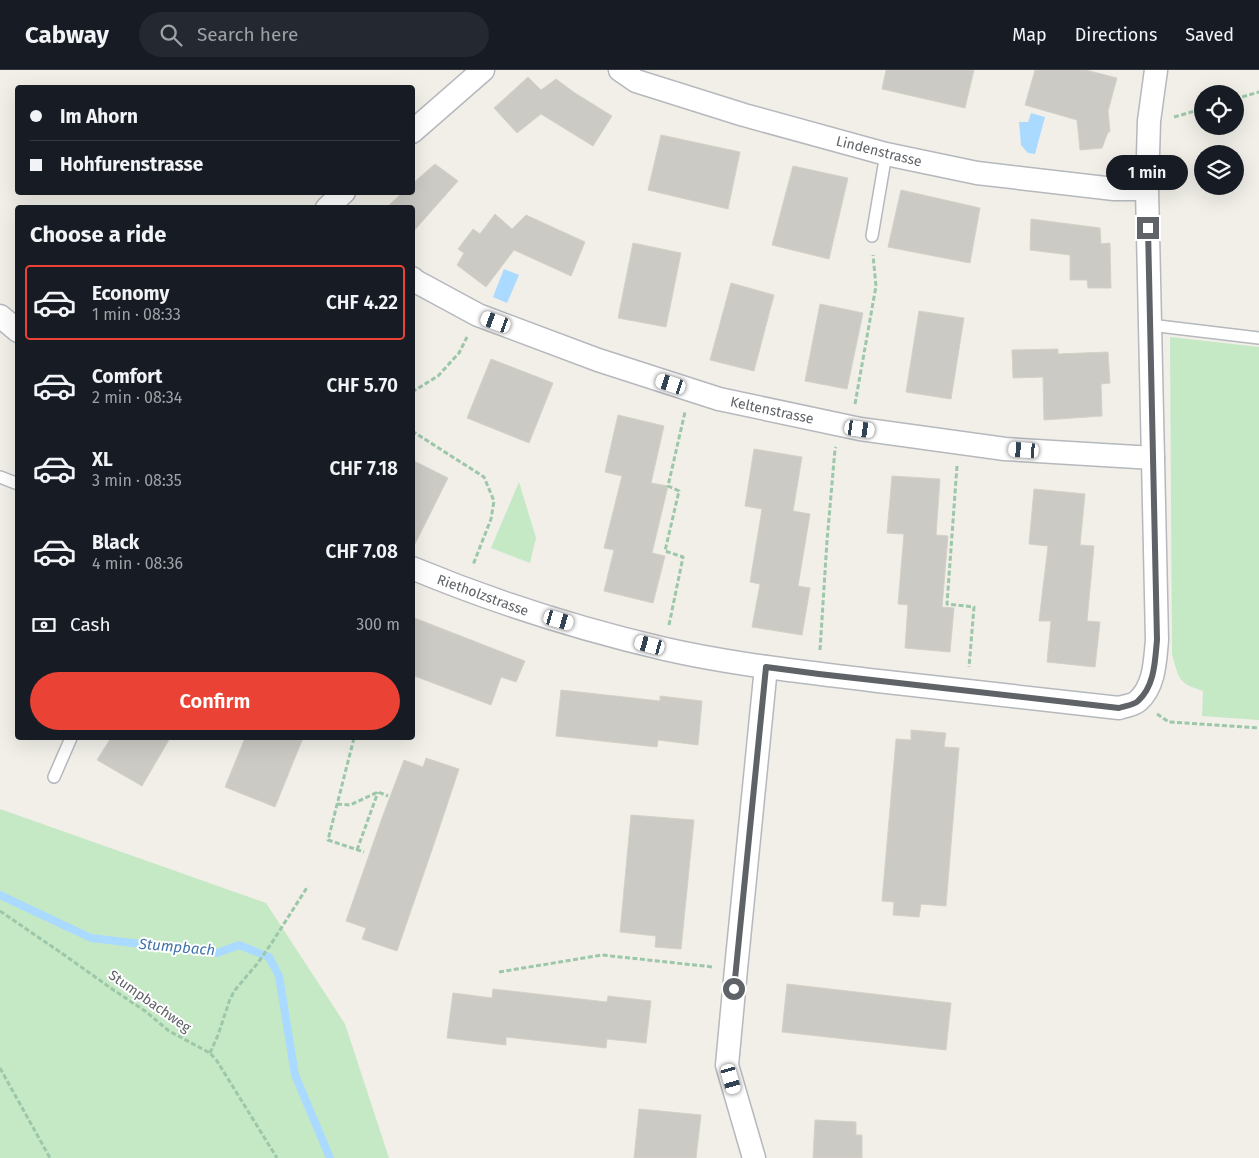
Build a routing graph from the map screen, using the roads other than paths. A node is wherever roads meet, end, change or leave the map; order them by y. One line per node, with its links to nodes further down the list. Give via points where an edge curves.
1 (483, 70): 4 (street)
2 (620, 70): 5 (street, Lindenstrasse, via 636,81)
3 (1156, 70): 6 (street, via 1149,122)
4 (415, 129)
5 (886, 154): 6 (street, Lindenstrasse, via 978,173 1114,188); 9 (lane)
6 (1147, 188): 12 (street)
7 (341, 195): 8 (street)
8 (329, 205)
9 (872, 236)
10 (415, 280): 15 (street, Keltenstrasse, via 478,315 598,360 719,399 851,428 1005,448)
11 (0, 316): 13 (street)
12 (1150, 325): 14 (lane); 15 (street)
13 (15, 328)
14 (1259, 338)
15 (1153, 458): 19 (street, Rietholzstrasse, via 1157,640 1149,687 1137,702 1119,708)
16 (0, 477): 17 (lane)
17 (15, 483)
18 (415, 569): 19 (street, Rietholzstrasse, via 464,589 604,633 665,649)
19 (766, 667): 22 (street, via 727,1065)
20 (70, 740): 21 (lane)
21 (54, 777)
22 (754, 1158)

